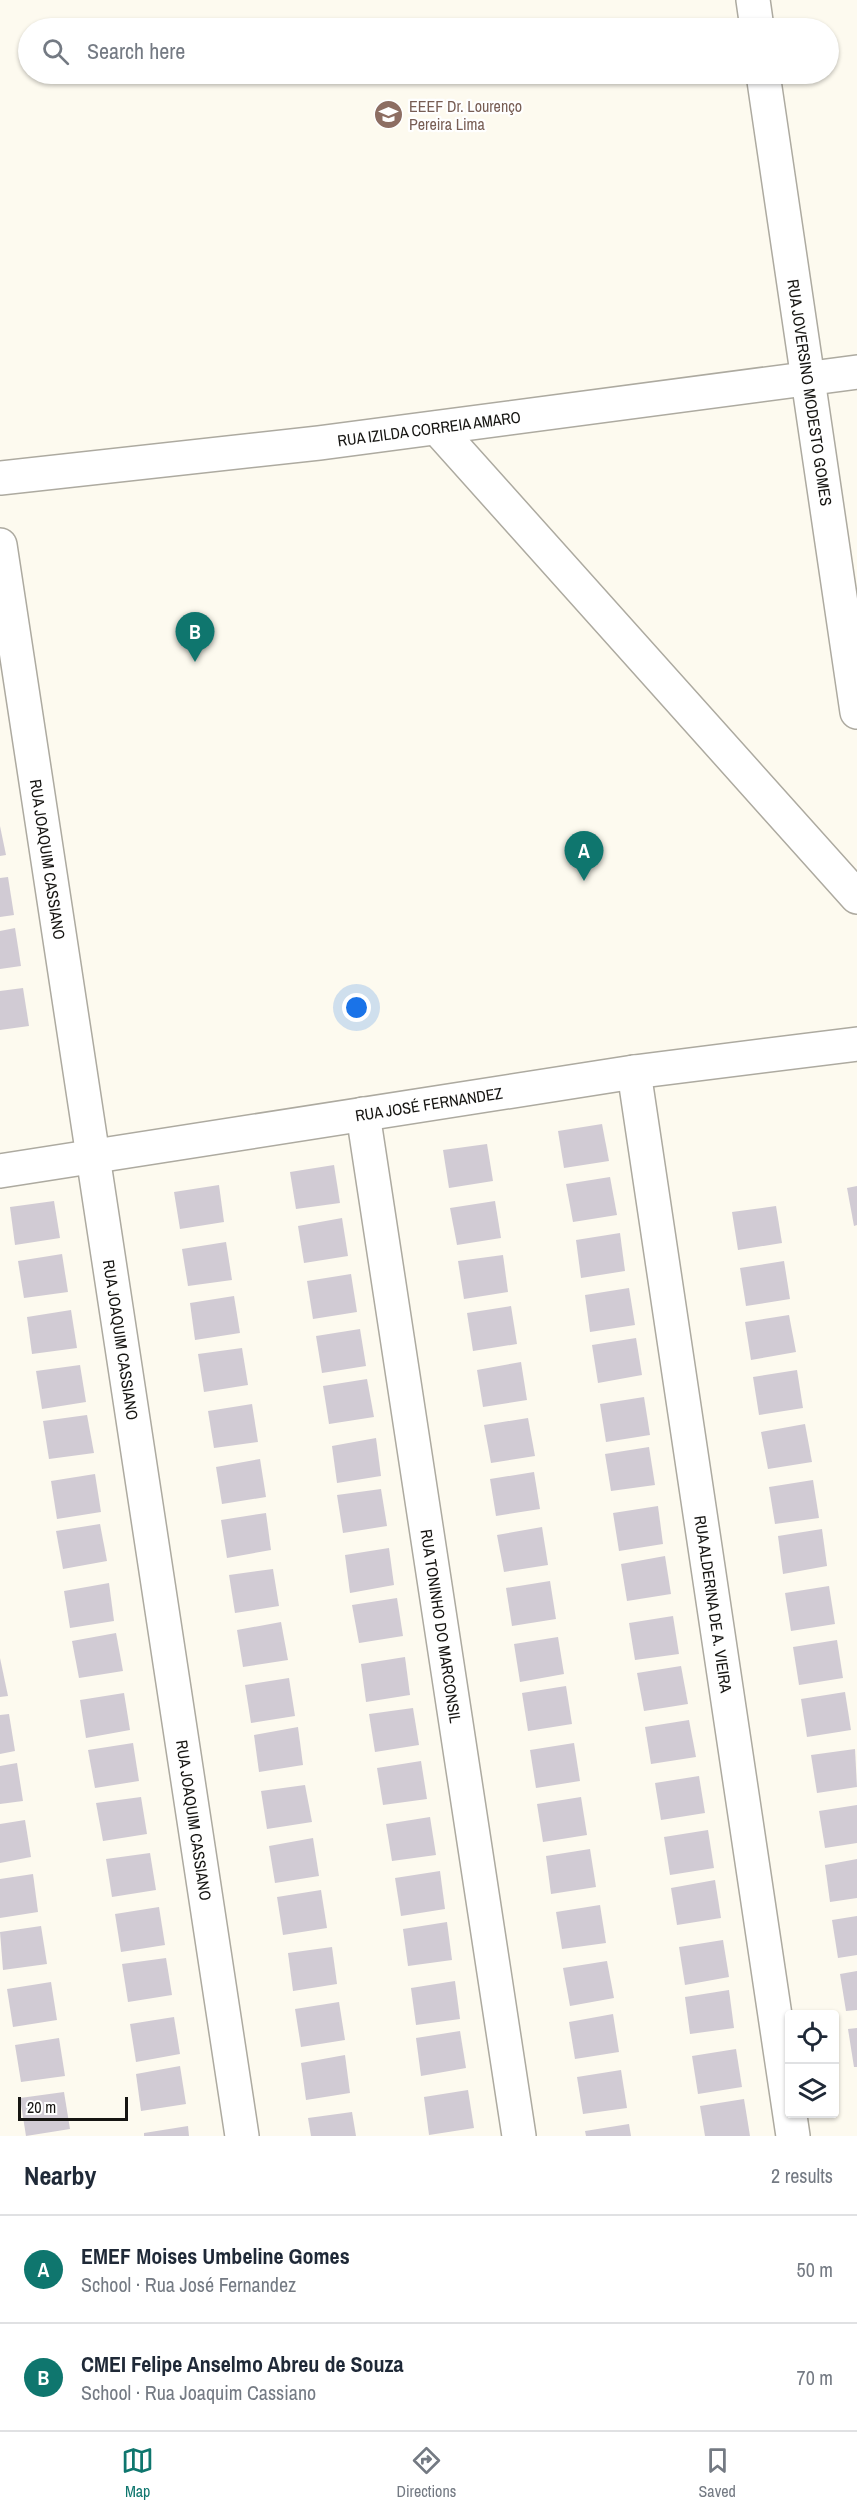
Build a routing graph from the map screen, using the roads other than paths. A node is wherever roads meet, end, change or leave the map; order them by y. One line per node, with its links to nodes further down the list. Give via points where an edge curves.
1 (753, 0): 2 (street)
2 (756, 18)
3 (764, 84): 5 (street, RUA JOVERSINO MODESTO GOMES)
4 (857, 372): 5 (street, RUA IZILDA CORREIA AMARO)
5 (806, 380): 6 (street, RUA IZILDA CORREIA AMARO); 9 (street, RUA JOVERSINO MODESTO GOMES)
6 (437, 428): 7 (street, RUA IZILDA CORREIA AMARO); 10 (street)
7 (0, 478)
8 (0, 545): 14 (street, RUA JOAQUIM CASSIANO)
9 (857, 712)
10 (857, 897)
11 (857, 1044): 12 (street, RUA JOSÉ FERNANDEZ)
12 (634, 1072): 13 (street, RUA JOSÉ FERNANDEZ); 18 (street, RUA ALDERINA DE A. VIEIRA)
13 (363, 1114): 14 (street, RUA JOSÉ FERNANDEZ); 17 (street, RUA TONINHO DO MARCONSIL)
14 (94, 1156): 15 (street, RUA JOSÉ FERNANDEZ); 16 (street, RUA JOAQUIM CASSIANO)
15 (0, 1171)
16 (242, 2136)
17 (519, 2136)
18 (793, 2136)

